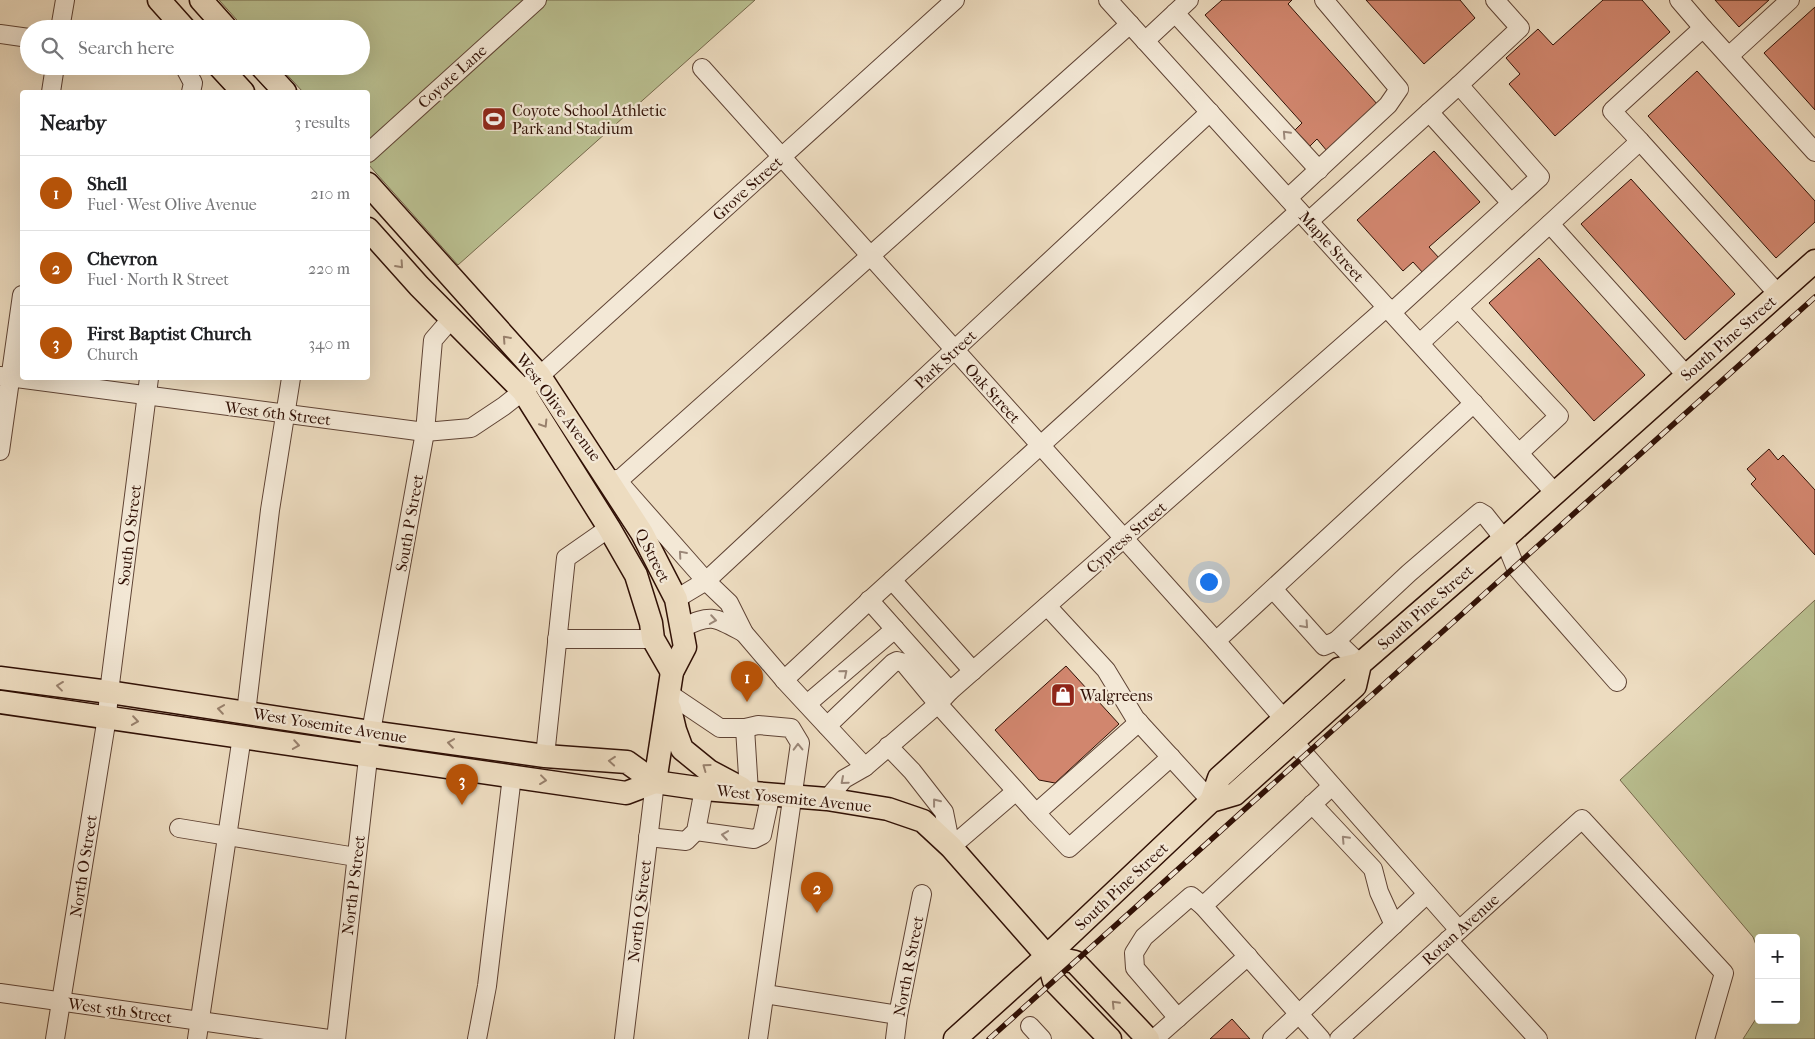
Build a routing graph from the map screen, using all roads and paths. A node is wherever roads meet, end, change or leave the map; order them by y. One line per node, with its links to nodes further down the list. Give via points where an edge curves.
1 (65, 0): 13 (street)
2 (159, 0): 14 (main road)
3 (201, 0): 15 (main road)
4 (537, 0): 35 (street, Coyote Lane)
5 (955, 0): 37 (street, Grove Street)
6 (1108, 0): 16 (street, Maple Street)
7 (1189, 0): 12 (street)
8 (1324, 0): 38 (street, via 1399,88 1388,105)
9 (1495, 0): 27 (street, via 1520,28)
10 (1678, 0): 17 (street)
11 (1790, 0): 21 (street)
12 (1175, 13): 20 (street); 38 (street, one-way to 12)
13 (62, 20)
14 (177, 20)
15 (219, 20)
16 (1130, 24): 20 (street, Maple Street); 44 (street)
17 (1703, 28): 21 (street); 34 (street, via 1612,111)
18 (0, 34): 19 (street)
19 (20, 37)
20 (1145, 41): 32 (street, Maple Street)
21 (1729, 56): 36 (street)
22 (702, 68): 37 (street, Oak Street)
23 (54, 75): 28 (street)
24 (189, 75): 29 (street, via 193,83)
25 (227, 75): 30 (main road)
26 (269, 75): 31 (main road)
27 (1459, 86): 33 (street); 40 (street, Cypress Street, via 1540,177)
28 (51, 90)
29 (191, 90)
30 (241, 90)
31 (283, 90)
32 (1210, 112): 41 (street, Maple Street); 52 (street, Park Street)
33 (1429, 112): 40 (street); 41 (street)
34 (1640, 141): 42 (street); 46 (street)
35 (370, 151)
36 (1815, 152)
37 (782, 157): 44 (street, Oak Street); 53 (street, Grove Street)
38 (1319, 170): 41 (street)
39 (370, 186): 53 (main road, West Olive Avenue, one-way to 39)
40 (1511, 203): 49 (street, Cypress Street)
41 (1299, 210): 49 (street, Maple Street); 65 (street)
42 (1550, 224): 48 (street); 54 (street)
43 (370, 231): 50 (main road, West Olive Avenue, one-way to 50)
44 (870, 256): 52 (street, Oak Street); 69 (street)
45 (1815, 261): 46 (main road, South Pine Street)
46 (1778, 294): 54 (main road, South Pine Street)
47 (20, 305): 55 (street)
48 (1458, 308): 51 (street); 68 (street, via 1560,416)
49 (1389, 309): 51 (street, Maple Street); 72 (street, Cypress Street)
50 (452, 318): 60 (main road, West Olive Avenue); 64 (street, South P Street, via 433,340)
51 (1420, 343): 62 (street, Maple Street)
52 (954, 350): 65 (street, Oak Street); 76 (street, Park Street)
53 (539, 375): 60 (street, West 6th Street); 66 (main road, West Olive Avenue)
54 (1686, 375): 70 (main road, South Pine Street)
55 (5, 377): 56 (street, West 6th Street); 67 (street)
56 (20, 379)
57 (27, 380): 61 (street, West 6th Street)
58 (149, 380): 61 (street, South O Street)
59 (291, 380): 63 (street)
60 (523, 391): 64 (street, West 6th Street, via 471,428); 71 (main road, West Olive Avenue, one-way to 71)
61 (146, 396): 63 (street, West 6th Street); 95 (street, South O Street)
62 (1474, 403): 68 (street, Maple Street); 77 (street)
63 (287, 414): 64 (street, West 6th Street); 99 (street, via 270,510)
64 (425, 432): 105 (street, South P Street)
65 (1040, 445): 72 (street, Oak Street); 75 (street)
66 (588, 448): 69 (street, West Olive Avenue); 78 (main road, Q Street, via 642,533)
67 (0, 451)
68 (1519, 453): 70 (street, Maple Street)
69 (618, 481): 76 (street, West Olive Avenue, one-way to 69)
70 (1555, 493): 73 (main road, South Pine Street)
71 (609, 528): 74 (main road, West Olive Avenue); 78 (main road, via 619,529 661,594); 84 (street, via 566,558)
72 (1124, 538): 80 (street, Cypress Street); 86 (street, Oak Street)
73 (1504, 539): 87 (street, via 1480,512); 88 (main road, South Pine Street); 92 (street, via 1515,566)
74 (636, 575): 85 (main road, Q Street)
75 (892, 580): 79 (street); 89 (street)
76 (706, 581): 78 (street, Park Street); 83 (street, West Olive Avenue, via 729,603)
77 (1273, 589): 86 (street); 87 (street, one-way to 87, via 1324,646)
78 (676, 599): 81 (main road, Q Street)
79 (870, 600): 82 (street); 91 (street)
80 (1047, 606): 89 (street, Cypress Street); 102 (street, via 1106,670)
81 (682, 628): 83 (street, West Olive Avenue, one-way to 83, via 702,618 723,622); 93 (main road, Q Street, via 684,647)
82 (895, 629): 94 (street); 97 (street, one-way to 82)
83 (744, 633): 91 (street, West Olive Avenue)
84 (557, 639): 85 (street); 110 (street)
85 (653, 639): 93 (main road, Q Street)
86 (1216, 641): 101 (street, Oak Street)
87 (1336, 641): 88 (street)
88 (1357, 665): 101 (main road, via 1339,669); 107 (main road, South Pine Street, via 1355,686)
89 (973, 671): 94 (street, Cypress Street)
90 (0, 678): 95 (main road, West Yosemite Avenue, one-way to 90)
91 (784, 680): 97 (street, West Olive Avenue)
92 (1617, 682)
93 (669, 687): 104 (street, via 720,728); 114 (main road, Q Street); 118 (main road, one-way to 93, via 682,749 674,730)
94 (950, 691): 98 (street, Cypress Street)
95 (109, 692): 99 (main road, West Yosemite Avenue, one-way to 95); 100 (street, North O Street)
96 (0, 702): 100 (main road, West Yosemite Avenue)
97 (806, 704): 103 (street, West Olive Avenue)
98 (938, 704): 103 (street, via 904,663 897,661); 108 (street, Cypress Street); 117 (street)
99 (246, 713): 105 (main road, West Yosemite Avenue)
100 (107, 717): 106 (main road, West Yosemite Avenue, one-way to 106); 141 (street, North O Street)
101 (1284, 720): 121 (main road, via 1219,778)
102 (1139, 722): 111 (street); 123 (street)
103 (827, 726): 112 (street, West Olive Avenue)
104 (745, 728): 118 (street); 119 (street, one-way to 104, via 800,743 796,735 791,728 758,725)
105 (371, 732): 109 (street, North P Street); 110 (main road, West Yosemite Avenue, one-way to 105)
106 (242, 736): 109 (main road, West Yosemite Avenue, one-way to 109); 126 (street)
107 (1293, 741): 115 (street); 121 (main road, South Pine Street, via 1235,794)
108 (888, 746): 112 (street, Cypress Street); 129 (street, one-way to 108, via 944,812)
109 (370, 756): 113 (main road, West Yosemite Avenue); 130 (street, North P Street)
110 (545, 756): 114 (main road, West Yosemite Avenue, one-way to 110, via 627,762)
111 (1171, 757): 121 (street); 123 (street, via 1069,848)
112 (865, 767): 120 (street, Cypress Street, one-way to 120, via 844,780)
113 (512, 776): 114 (main road, West Yosemite Avenue, one-way to 114, via 626,793); 151 (street, via 487,986)
114 (655, 782): 116 (main road, West Yosemite Avenue); 127 (street, North Q Street)
115 (1332, 786): 122 (street); 128 (street)
116 (704, 789): 118 (main road, West Yosemite Avenue); 125 (street)
117 (1016, 791): 123 (street); 129 (street)
118 (748, 792): 119 (main road, West Yosemite Avenue)
119 (782, 794): 120 (main road, West Yosemite Avenue); 125 (street, one-way to 125, via 762,835 754,839); 140 (street)
120 (827, 798): 129 (main road, West Yosemite Avenue, via 888,809 923,821)
121 (1216, 799): 137 (main road, South Pine Street)
122 (1312, 804): 131 (street, one-way to 122); 134 (street)
123 (1036, 813)
124 (179, 828): 126 (street)
125 (696, 831): 127 (street, via 686,841)
126 (227, 836): 130 (street); 145 (street)
127 (648, 837): 152 (street, North Q Street)
128 (1386, 847): 131 (street); 133 (street)
129 (951, 848): 137 (main road)
130 (356, 857): 150 (street, North P Street)
131 (1369, 864): 135 (street)
132 (922, 894): 143 (street, North R Street)
133 (1428, 894): 135 (street); 136 (street)
134 (1203, 906): 138 (street); 144 (street, via 1191,896 1144,937 1134,953 1135,968)
135 (1394, 925): 142 (street)
136 (1454, 935): 162 (street, Rotan Avenue); 163 (street); 164 (street, Rotan Avenue, via 1582,819 1724,973)
137 (1047, 956): 155 (main road, South Pine Street); 157 (main road, via 1054,981); 158 (main road, one-way to 137, via 1075,962)
138 (1248, 956): 142 (street); 144 (street)
139 (0, 993): 141 (street, West 5th Street)
140 (765, 994): 143 (street); 153 (street)
141 (60, 1001): 145 (street, West 5th Street); 147 (street, North O Street)
142 (1299, 1014): 160 (street); 161 (street)
143 (898, 1015): 154 (street, North R Street)
144 (1178, 1018): 159 (street)
145 (199, 1021): 148 (street); 149 (street, West 5th Street)
146 (1030, 1026): 156 (street)
147 (55, 1039)
148 (197, 1039)
149 (330, 1039)
150 (336, 1039)
151 (477, 1039)
152 (624, 1039)
153 (758, 1039)
154 (895, 1039)
155 (955, 1039)
156 (1042, 1039)
157 (1110, 1039)
158 (1148, 1039)
159 (1154, 1039)
160 (1272, 1039)
161 (1321, 1039)
162 (1339, 1039)
163 (1538, 1039)
164 (1705, 1039)

